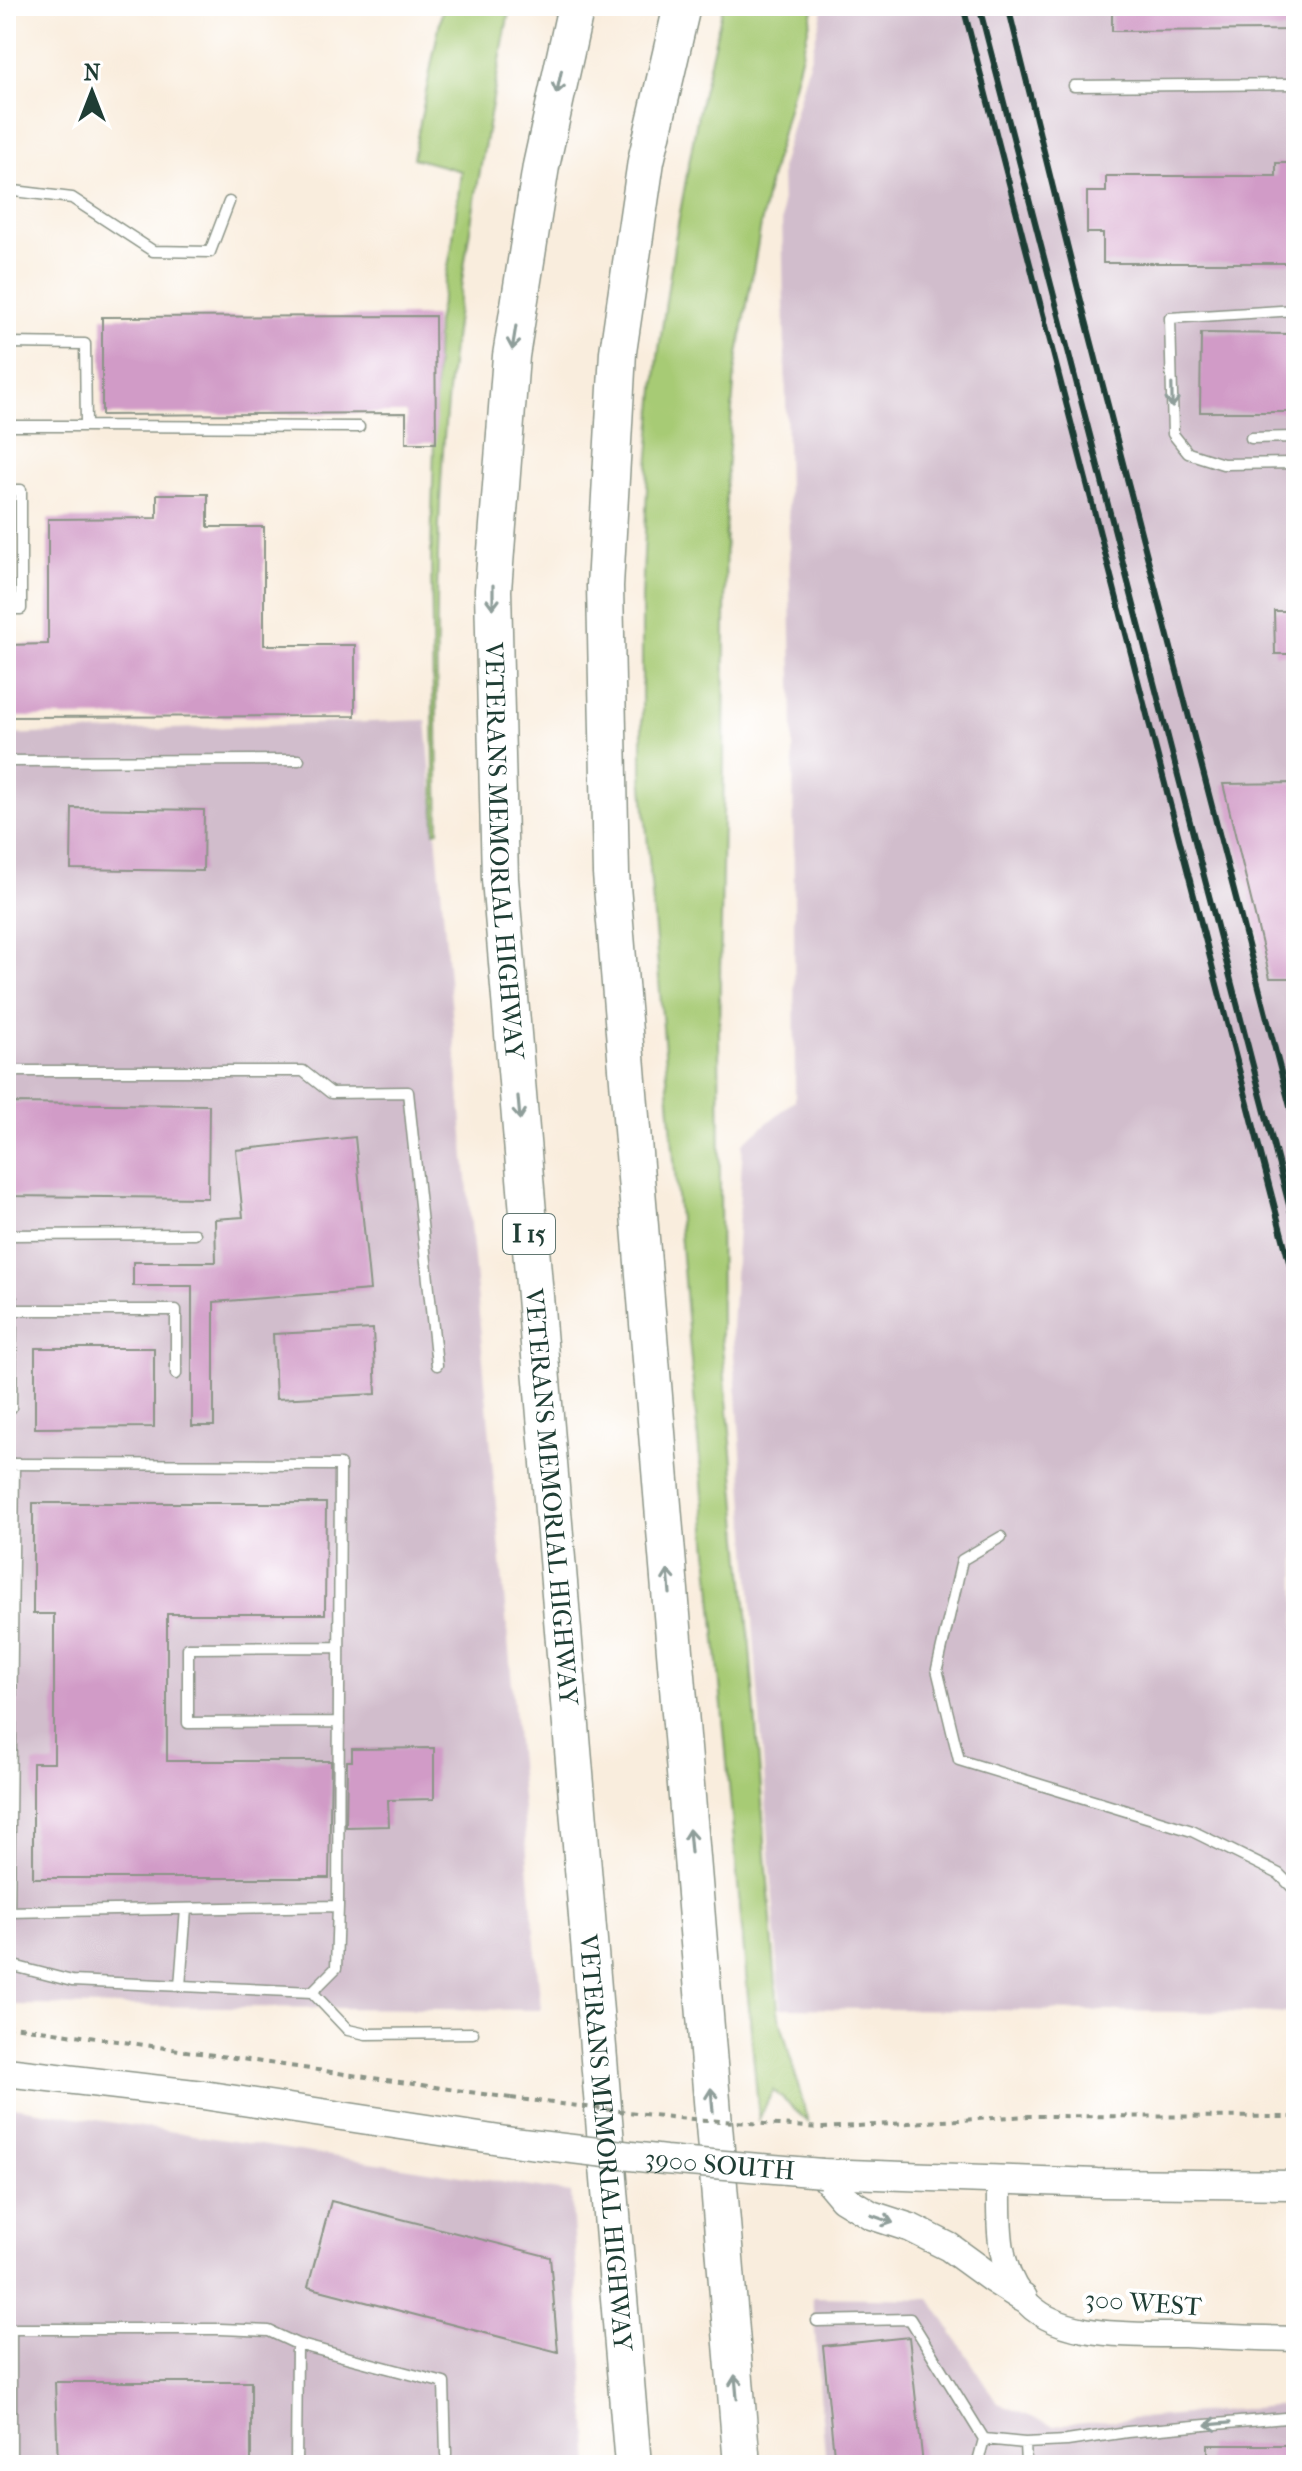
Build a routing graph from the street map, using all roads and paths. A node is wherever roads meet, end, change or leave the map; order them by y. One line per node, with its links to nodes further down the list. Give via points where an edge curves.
1 (576, 6): 56 (highway, VETERANS MEMORIAL HIGHWAY / I 15, one-way to 56, via 541,166 511,356 493,590 501,895)
2 (682, 6): 57 (highway, one-way to 2, via 610,844 605,586 618,352 646,161)
3 (1296, 84): 4 (lane)
4 (1074, 86)
5 (6, 190): 6 (lane, via 72,198 153,251 210,252)
6 (229, 202)
7 (1296, 310): 14 (lane, one-way to 14, via 1170,318 1173,434 1188,453 1223,464)
8 (6, 343): 10 (lane, via 85,344)
9 (6, 426): 10 (lane)
10 (86, 426): 11 (lane)
11 (359, 427)
12 (1296, 437): 13 (lane)
13 (1251, 438)
14 (1296, 463)
15 (6, 490): 16 (lane, via 21,490 21,609)
16 (6, 609)
17 (299, 760): 18 (lane)
18 (6, 761)
19 (6, 1071): 24 (lane, via 303,1071 331,1093 408,1092)
20 (195, 1234): 21 (lane)
21 (6, 1235)
22 (6, 1299): 23 (lane, via 12,1299)
23 (12, 1310): 25 (lane, via 176,1310); 26 (lane, via 11,1408)
24 (437, 1365)
25 (176, 1374)
26 (6, 1408)
27 (10, 1464): 29 (lane, via 340,1465); 34 (lane)
28 (1001, 1537): 31 (lane, via 962,1560 937,1669 959,1760 1192,1831 1279,1874)
29 (339, 1647): 30 (lane); 30 (lane, via 188,1648 188,1723)
30 (339, 1722): 32 (lane)
31 (1296, 1891)
32 (338, 1906): 33 (lane); 37 (lane, via 336,1968)
33 (186, 1909): 34 (lane); 36 (lane)
34 (7, 1912)
35 (6, 1964): 36 (lane, via 72,1981)
36 (180, 1986): 37 (lane)
37 (312, 1992): 39 (lane, via 348,2030)
38 (6, 2025): 41 (path, bridge, via 678,2118 822,2128 1029,2116)
39 (473, 2033)
40 (6, 2072): 42 (main road, 3900 SOUTH, bridge, via 513,2142)
41 (1296, 2117)
42 (822, 2173): 43 (main road, 3900 SOUTH); 45 (main road, one-way to 45, via 843,2198 949,2247)
43 (999, 2179): 44 (main road, 3900 SOUTH); 45 (street, 300 WEST, via 1004,2262)
44 (1296, 2185)
45 (1023, 2298): 48 (street, 300 WEST, via 1060,2322 1101,2333)
46 (817, 2321): 51 (lane, via 910,2319)
47 (8, 2329): 49 (lane, via 269,2331); 54 (lane)
48 (1296, 2339)
49 (297, 2344): 53 (lane, via 444,2383); 55 (lane)
50 (1296, 2417): 52 (lane, one-way to 52)
51 (984, 2439): 52 (lane); 58 (lane)
52 (1025, 2443): 59 (lane)
53 (446, 2454)
54 (11, 2465)
55 (296, 2465)
56 (633, 2465)
57 (742, 2465)
58 (977, 2465)
59 (1026, 2465)

